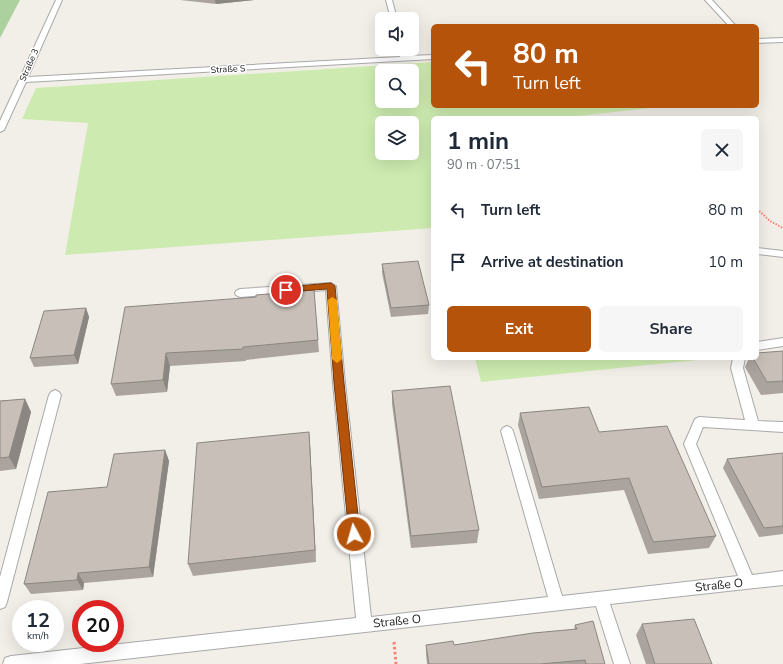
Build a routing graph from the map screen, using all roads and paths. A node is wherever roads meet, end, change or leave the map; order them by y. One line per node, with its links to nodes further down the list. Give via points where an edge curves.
1 (59, 0): 11 (lane, Straße 3)
2 (389, 0): 4 (lane)
3 (708, 0): 5 (lane)
4 (392, 12)
5 (731, 24)
6 (783, 40): 7 (lane)
7 (759, 41)
8 (403, 56): 10 (lane)
9 (431, 58): 10 (lane, Straße S)
10 (404, 59): 11 (lane, Straße S)
11 (22, 80): 12 (lane, Straße 3)
12 (0, 130)
13 (759, 211): 14 (path)
14 (783, 228)
15 (759, 251): 16 (lane)
16 (783, 254)
17 (240, 293): 30 (lane, via 331,286)
18 (783, 342): 19 (lane)
19 (759, 346)
20 (739, 360): 22 (lane, via 737,368)
21 (55, 395): 28 (lane)
22 (753, 425): 23 (lane); 26 (lane, via 699,422 690,444)
23 (783, 427)
24 (507, 431): 29 (lane)
25 (783, 578): 26 (lane, Straße O)
26 (748, 582): 27 (lane, Straße O)
27 (601, 598): 29 (lane, Straße O); 32 (lane)
28 (0, 602)
29 (557, 603): 30 (lane, Straße O)
30 (364, 625): 31 (lane, Straße O)
31 (11, 664)
32 (622, 664)

